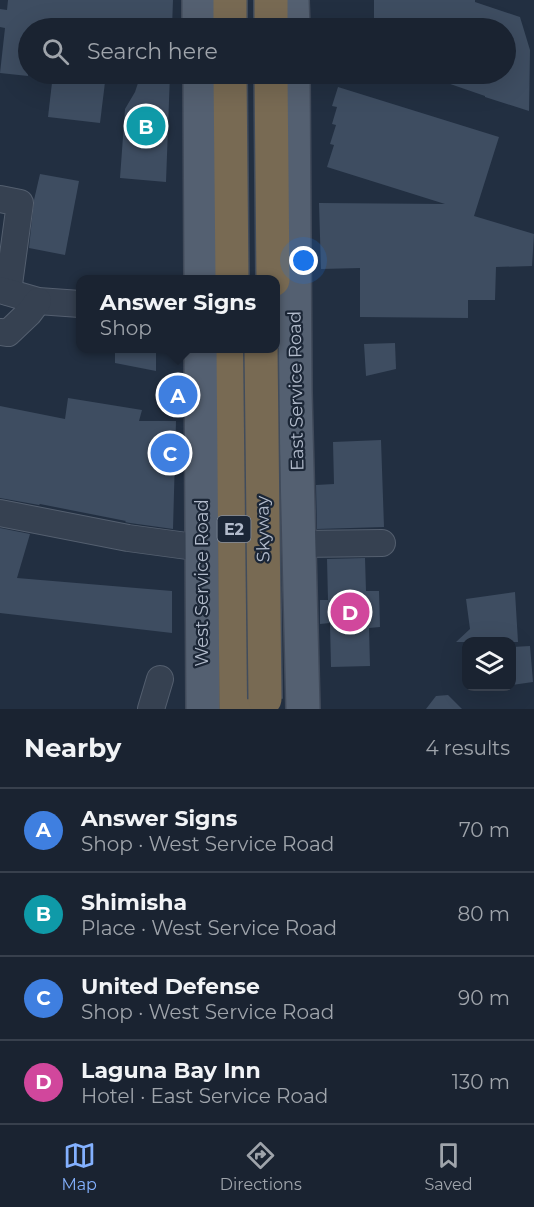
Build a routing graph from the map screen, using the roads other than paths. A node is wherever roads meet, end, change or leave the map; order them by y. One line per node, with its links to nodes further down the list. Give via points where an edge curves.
1 (199, 0): 7 (main road)
2 (230, 0): 8 (highway)
3 (240, 0): 9 (highway)
4 (258, 0): 10 (highway)
5 (271, 0): 11 (highway)
6 (292, 0): 12 (main road)
7 (200, 18)
8 (230, 18)
9 (240, 18)
10 (259, 18)
11 (271, 18)
12 (292, 18)
13 (200, 84): 20 (main road)
14 (230, 84): 21 (highway)
15 (240, 84): 22 (highway)
16 (259, 84): 23 (highway)
17 (271, 84): 24 (highway)
18 (293, 84): 36 (main road, East Service Road)
19 (0, 199): 25 (street, via 20,203)
20 (201, 275)
21 (232, 275)
22 (241, 275)
23 (260, 275)
24 (273, 275)
25 (4, 291): 26 (street)
26 (38, 301): 27 (street); 28 (street, via 8,333)
27 (76, 304)
28 (0, 332)
29 (201, 353): 37 (main road, West Service Road)
30 (233, 353): 39 (highway, E2)
31 (241, 353): 41 (highway, Skyway / E2)
32 (261, 353): 41 (highway, Skyway / E2, bridge)
33 (273, 353): 38 (highway, E2)
34 (0, 513): 37 (street)
35 (382, 543): 36 (street)
36 (299, 544): 44 (main road, East Service Road)
37 (202, 548): 43 (main road, West Service Road)
38 (274, 601): 39 (street); 41 (highway, E2)
39 (235, 602): 41 (highway, E2)
40 (160, 679): 42 (street)
41 (255, 706)
42 (151, 709)
43 (203, 709)
44 (303, 709)

